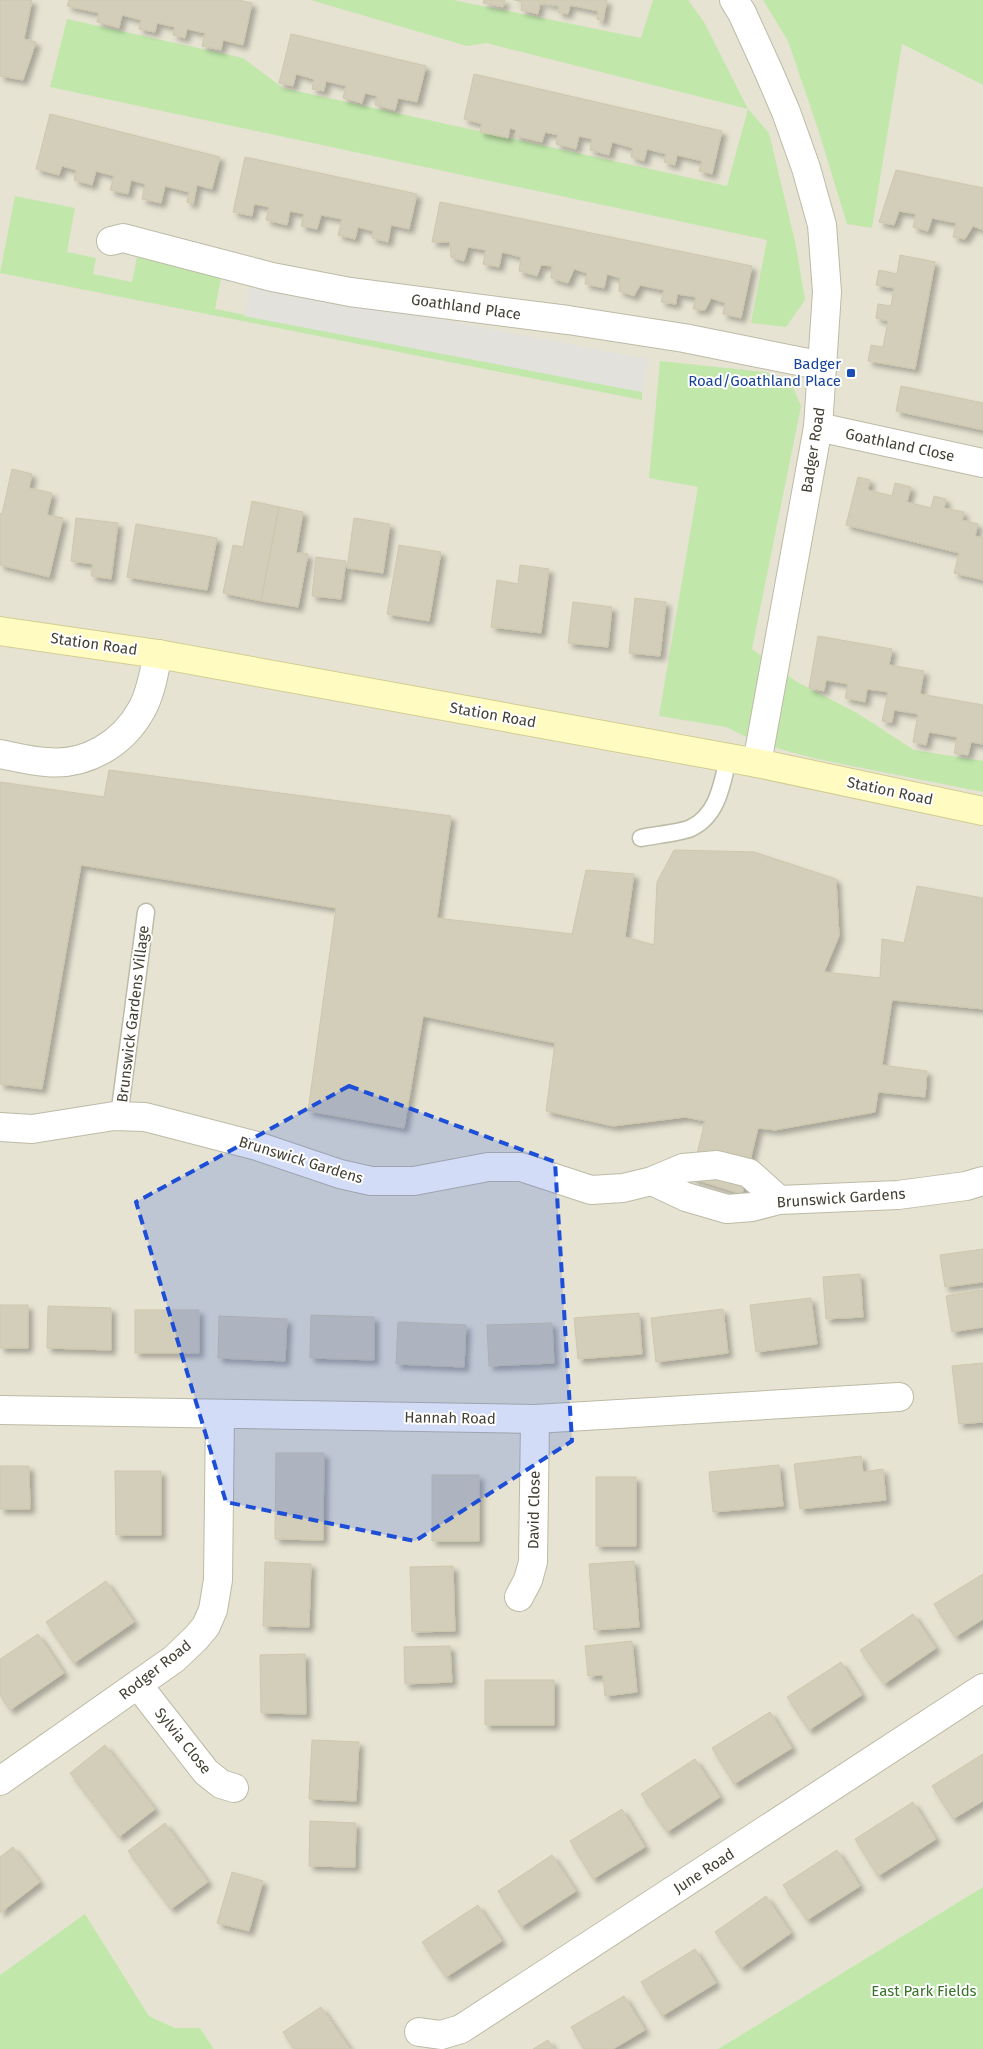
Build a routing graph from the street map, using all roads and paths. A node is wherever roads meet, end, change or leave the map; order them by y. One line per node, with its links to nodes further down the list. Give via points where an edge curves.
1 (734, 0): 3 (street, Badger Road, via 786,112 822,225 827,292)
2 (111, 240): 3 (street, Goathland Place, via 123,238 272,277 350,292 684,338)
3 (823, 366): 4 (street, Badger Road)
4 (818, 427): 5 (street, Goathland Close); 10 (street, Badger Road)
5 (983, 463)
6 (0, 631): 7 (main road, Station Road)
7 (158, 654): 8 (street, via 143,708 129,728 98,753 73,761 46,762); 9 (main road, Station Road)
8 (0, 754)
9 (728, 759): 10 (main road, Station Road); 12 (lane, via 719,797 708,815 691,828)
10 (757, 763): 11 (main road, Station Road)
11 (983, 811)
12 (641, 838)
13 (146, 912): 14 (lane, Brunswick Gardens Village)
14 (120, 1116): 15 (street, Brunswick Gardens, via 32,1129); 16 (street, Brunswick Gardens, via 145,1116 371,1181 414,1180 488,1167 522,1167 591,1190 623,1188)
15 (0, 1127)
16 (652, 1181): 18 (street, Brunswick Gardens, via 686,1197 727,1209); 18 (street, via 683,1168 717,1165 749,1173)
17 (983, 1181): 18 (street, Brunswick Gardens, via 898,1195)
18 (779, 1200)
19 (899, 1397): 22 (street, Hannah Road)
20 (0, 1410): 21 (street, Hannah Road)
21 (220, 1414): 22 (street, Hannah Road); 24 (street, Rodger Road, via 218,1580 213,1610 196,1638)
22 (535, 1419): 23 (street, David Close, via 533,1562)
23 (519, 1597)
24 (138, 1685): 26 (street, Rodger Road); 27 (street, Sylvia Close, via 206,1772 221,1784)
25 (983, 1688): 28 (street, June Road, via 461,2029 441,2035)
26 (0, 1781)
27 (234, 1788)
28 (419, 2032)

